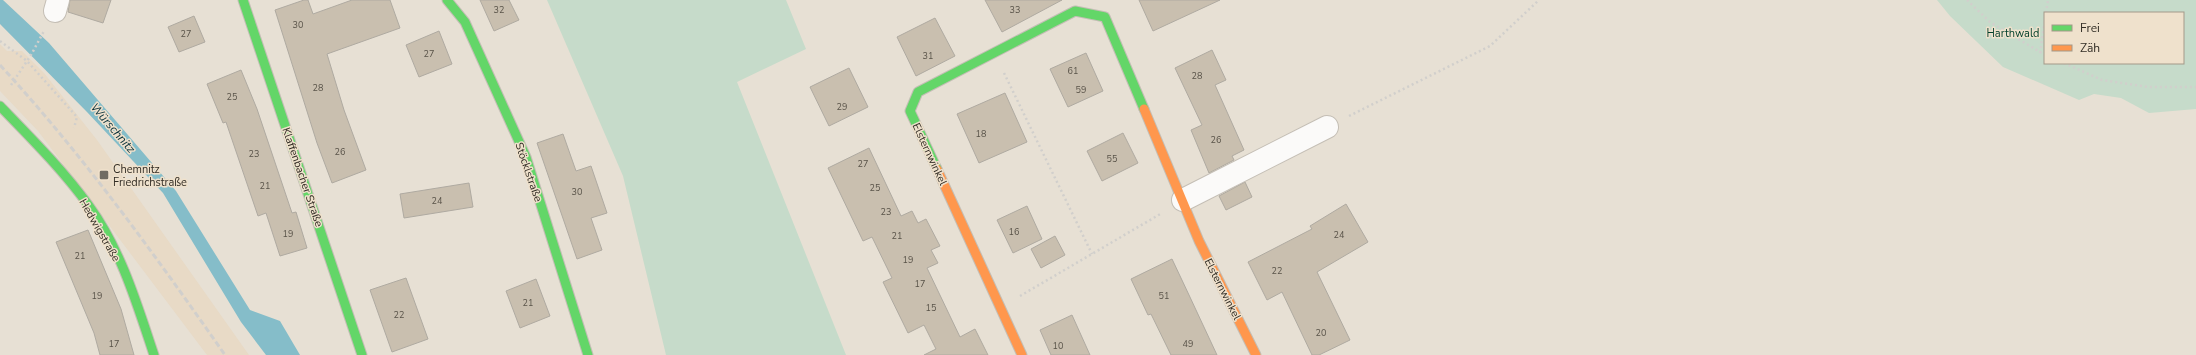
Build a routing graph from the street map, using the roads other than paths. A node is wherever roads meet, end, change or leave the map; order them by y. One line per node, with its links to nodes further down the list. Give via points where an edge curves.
1 (243, 0): 8 (street, Klaffenbacher Straße)
2 (447, 0): 9 (street, Stöcklstraße, via 465,22 526,157)
3 (1072, 5): 6 (street, Elsternwinkel, via 1105,17); 10 (street, Elsternwinkel, via 994,53 918,92 910,111)
4 (0, 106): 7 (street, Hedwigstraße, via 89,206 117,255)
5 (1327, 127): 6 (street)
6 (1183, 200): 11 (street, Elsternwinkel, via 1199,241)
7 (154, 355)
8 (362, 355)
9 (588, 355)
10 (1022, 355)
11 (1256, 355)

